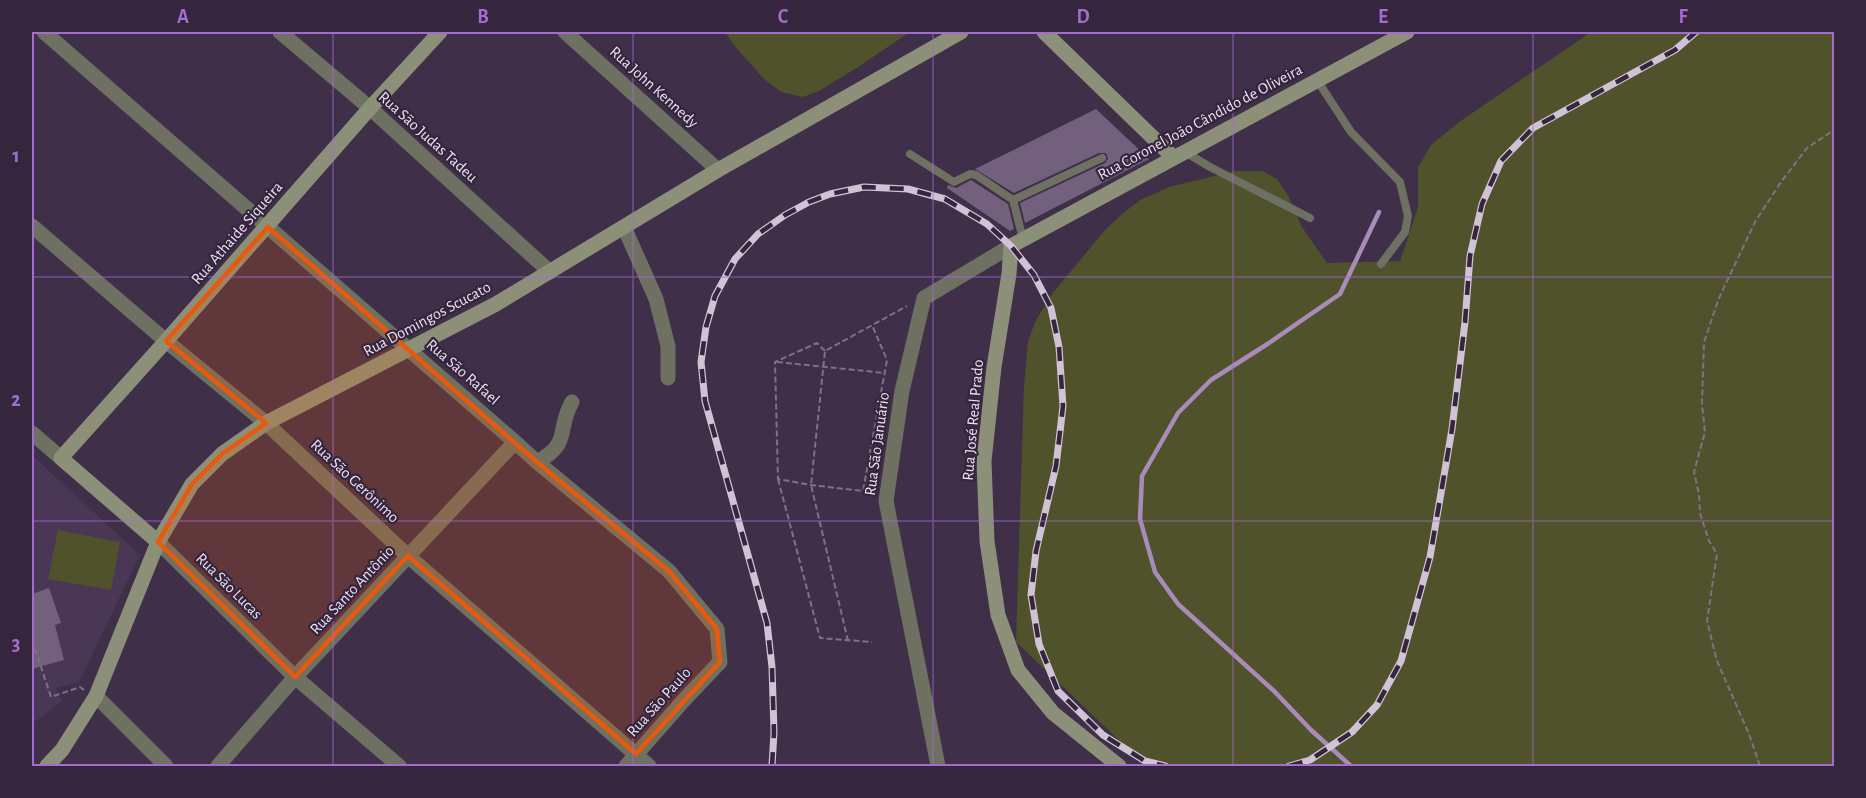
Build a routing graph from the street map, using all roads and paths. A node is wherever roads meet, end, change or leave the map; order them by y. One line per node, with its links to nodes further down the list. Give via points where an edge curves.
1 (44, 32): 19 (street, Rua São Rafael)
2 (280, 32): 9 (street, Rua São Judas Tadeu)
3 (440, 32): 9 (street, Rua Athaide Siqueira)
4 (565, 32): 14 (street, Rua John Kennedy)
5 (961, 32): 14 (street, Rua Domingos Scucato)
6 (1044, 32): 12 (street)
7 (1407, 32): 8 (street, Rua Coronel João Cândido de Oliveira)
8 (1317, 80): 12 (street, Rua Coronel João Cândido de Oliveira); 21 (lane, via 1351,132 1400,182 1408,216 1405,232)
9 (370, 108): 19 (street, Rua Athaide Siqueira); 22 (street, Rua São Judas Tadeu)
10 (1834, 130): 56 (path, via 1807,148 1755,222 1719,298 1704,342 1705,432 1694,472 1700,513 1717,554 1707,621 1717,661)
11 (910, 154): 15 (lane, via 954,182 976,175)
12 (1179, 154): 16 (lane); 20 (street, Rua Coronel João Cândido de Oliveira)
13 (1102, 158): 15 (lane)
14 (718, 170): 18 (street, Rua Domingos Scucato)
15 (1013, 200): 20 (lane)
16 (1310, 218)
17 (32, 226): 25 (street, Rua São Gerônimo)
18 (624, 226): 22 (street, Rua Domingos Scucato); 31 (street, via 656,299 668,346)
19 (268, 227): 25 (street, Rua Athaide Siqueira); 26 (street, Rua São Rafael)
20 (1017, 242): 23 (street); 55 (street, Rua José Real Prado, via 994,367 984,462 987,542 998,615 1018,670 1053,713)
21 (1381, 264)
22 (550, 272): 26 (street, Rua Domingos Scucato)
23 (924, 298): 24 (path); 54 (street, Rua São Januário, via 902,392 886,501)
24 (872, 325): 27 (path); 30 (path, via 887,360)
25 (166, 341): 33 (street, Rua São Gerônimo); 36 (street, Rua Athaide Siqueira)
26 (409, 349): 33 (street, Rua Domingos Scucato); 35 (street, Rua São Rafael)
27 (825, 351): 28 (path, via 817,343); 29 (path)
28 (775, 362): 29 (path); 38 (path)
29 (823, 367): 30 (path); 39 (path)
30 (885, 373): 39 (path, via 863,491)
31 (668, 378)
32 (572, 402): 37 (street, via 560,442 550,455)
33 (266, 423): 40 (street, Rua Domingos Scucato, via 222,454 192,484); 41 (street, Rua São Gerônimo)
34 (32, 433): 36 (street, Rua São Lucas)
35 (515, 442): 37 (street, Rua São Rafael); 41 (street, Rua Santo Antônio)
36 (61, 458): 40 (street, Rua São Lucas)
37 (537, 462): 45 (street, Rua São Rafael, via 669,571 717,629)
38 (778, 479): 39 (path); 43 (path, via 820,638)
39 (811, 485): 43 (path)
40 (158, 542): 46 (street, Rua São Lucas); 47 (street, Rua Domingos Scucato)
41 (408, 556): 46 (street, Rua Santo Antônio); 48 (street, Rua São Gerônimo)
42 (32, 640): 47 (path, via 51,697 80,687)
43 (848, 641): 44 (path)
44 (872, 642)
45 (720, 662): 48 (street, Rua São Paulo)
46 (295, 677): 51 (street, Rua Santo Antônio); 52 (street, Rua São Lucas)
47 (96, 696): 49 (street, Rua Domingos Scucato, via 62,750); 50 (street)
48 (631, 760): 53 (street, Rua São Gerônimo)
49 (47, 766)
50 (166, 766)
51 (218, 766)
52 (399, 766)
53 (650, 766)
54 (938, 766)
55 (1119, 766)
56 (1760, 766)

